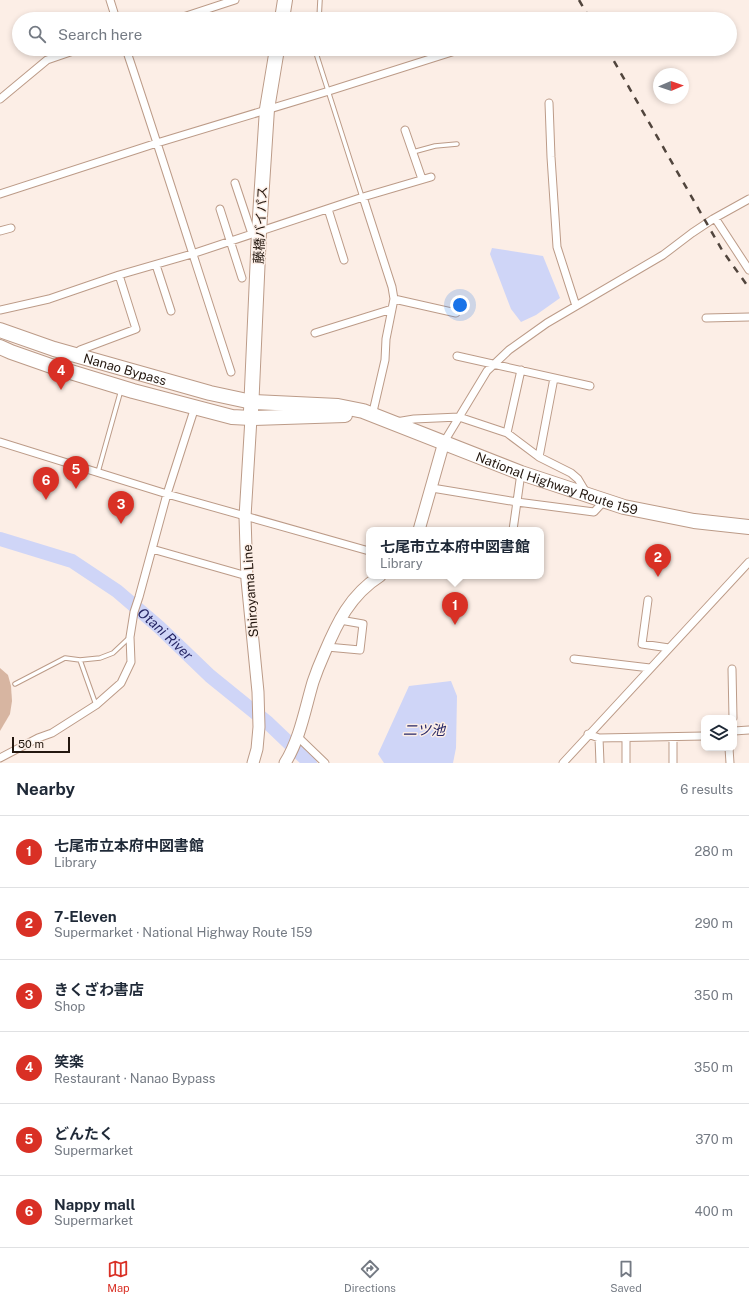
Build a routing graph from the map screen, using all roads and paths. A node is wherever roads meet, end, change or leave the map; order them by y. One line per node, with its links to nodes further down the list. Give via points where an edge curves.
1 (110, 0): 5 (street)
2 (235, 0): 6 (street)
3 (285, 0): 7 (highway)
4 (320, 0): 8 (lane)
5 (114, 12)
6 (198, 12)
7 (283, 12)
8 (319, 12)
9 (56, 56): 15 (street, via 47,60)
10 (128, 56): 19 (street)
11 (276, 56): 17 (highway, 藤橋バイパス)
12 (317, 56): 14 (lane)
13 (439, 56): 14 (street)
14 (329, 91): 17 (street); 26 (lane)
15 (0, 99)
16 (549, 103): 42 (street, via 556,246)
17 (267, 109): 19 (street); 33 (highway, 藤橋バイパス)
18 (405, 130): 21 (street)
19 (157, 143): 25 (street); 35 (street)
20 (457, 144): 21 (lane)
21 (413, 152): 23 (street)
22 (431, 177): 23 (street)
23 (422, 179): 26 (street)
24 (235, 183): 33 (street)
25 (0, 194)
26 (362, 197): 29 (street); 41 (street)
27 (749, 198): 30 (street)
28 (220, 209): 34 (street)
29 (328, 209): 33 (street); 36 (street)
30 (715, 218): 38 (street); 42 (street, via 663,254)
31 (11, 228): 32 (street)
32 (0, 231)
33 (256, 233): 34 (street); 60 (highway, 藤橋バイパス)
34 (230, 242): 35 (street); 40 (street)
35 (192, 254): 37 (street); 56 (street)
36 (344, 260)
37 (156, 264): 39 (street); 45 (street)
38 (749, 270)
39 (119, 275): 44 (street, via 50,299); 52 (street, via 136,328 80,350)
40 (242, 278)
41 (394, 299): 43 (street); 46 (street)
42 (576, 306): 54 (street, via 526,337)
43 (392, 309): 50 (street); 62 (street, via 385,360)
44 (0, 310)
45 (170, 311)
46 (456, 312)
47 (749, 317): 48 (street)
48 (706, 318)
49 (0, 330): 52 (highway, Nanao Bypass)
50 (315, 333)
51 (0, 347): 59 (highway, Nanao Bypass, via 51,366)
52 (79, 356): 60 (highway, Nanao Bypass)
53 (457, 356): 54 (street)
54 (494, 364): 55 (street); 63 (street)
55 (521, 370): 57 (street); 66 (street)
56 (231, 372)
57 (554, 378): 58 (street); 69 (street)
58 (590, 386)
59 (121, 387): 61 (highway, Nanao Bypass); 70 (lane)
60 (252, 402): 62 (highway, National Highway Route 159, via 338,406 363,411); 64 (highway, 藤橋バイパス)
61 (194, 407): 64 (highway, Nanao Bypass, via 232,417); 73 (street)
62 (372, 416): 64 (highway, National Highway Route 159, via 346,414); 65 (highway, National Highway Route 159)
63 (459, 417): 65 (street); 66 (street); 68 (street)
64 (251, 418): 77 (main road, Shiroyama Line)
65 (390, 422): 68 (highway, National Highway Route 159)
66 (507, 433): 69 (street)
67 (0, 442): 70 (street)
68 (444, 442): 71 (highway, National Highway Route 159); 72 (main road)
69 (539, 457): 74 (street, via 571,473)
70 (98, 472): 73 (street)
71 (521, 472): 74 (highway, National Highway Route 159); 76 (street)
72 (432, 488): 76 (street); 78 (main road)
73 (166, 494): 77 (street); 81 (street)
74 (587, 494): 75 (highway, National Highway Route 159)
75 (605, 500): 76 (street, via 594,512); 80 (highway, National Highway Route 159, via 624,507 694,521)
76 (517, 502): 79 (street)
77 (245, 517): 82 (street); 84 (main road, Shiroyama Line)
78 (420, 527)
79 (513, 527)
80 (749, 527)
81 (152, 549): 84 (street); 88 (street, via 134,610)
82 (366, 550)
83 (749, 562): 90 (street)
84 (247, 576): 109 (main road, Shiroyama Line, via 259,724)
85 (375, 579): 87 (main road, via 349,603)
86 (648, 600): 90 (street, via 642,644)
87 (340, 620): 89 (main road); 89 (street, via 363,624 360,650)
88 (130, 637): 92 (lane, via 113,653 100,658); 96 (street, via 131,662 121,683)
89 (327, 647): 105 (main road)
90 (669, 648): 93 (street)
91 (574, 659): 93 (street)
92 (80, 660): 95 (lane, via 65,658); 96 (lane)
93 (650, 668): 100 (street)
94 (732, 670): 97 (street)
95 (15, 684)
96 (96, 705): 107 (street, via 52,733)
97 (733, 715)
98 (749, 730): 99 (street)
99 (737, 731)
100 (588, 734): 103 (street); 111 (street)
101 (701, 736): 102 (street)
102 (673, 737): 104 (street); 114 (street)
103 (599, 738): 104 (street); 112 (street)
104 (626, 738): 113 (street)
105 (296, 739): 108 (main road); 110 (street)
106 (729, 751): 115 (street)
107 (0, 758)
108 (287, 760)
109 (253, 763)
110 (325, 763)
111 (563, 763)
112 (600, 763)
113 (626, 763)
114 (673, 763)
115 (730, 763)

